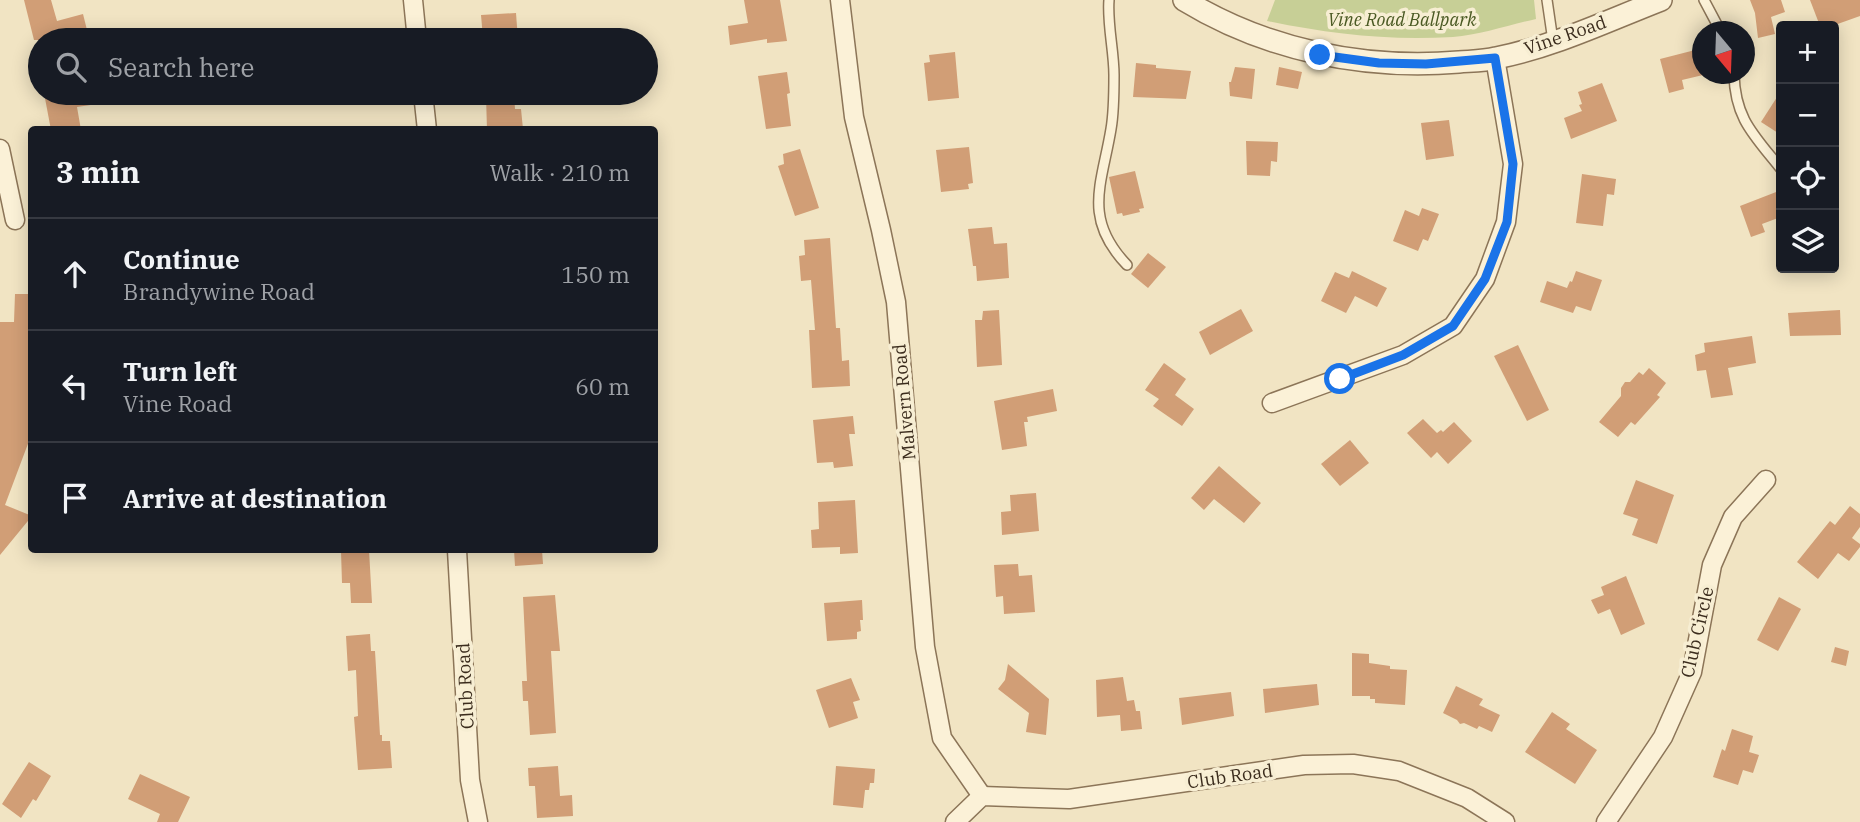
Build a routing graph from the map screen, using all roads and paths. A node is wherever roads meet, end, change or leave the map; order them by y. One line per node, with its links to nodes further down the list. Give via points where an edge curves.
1 (413, 0): 9 (street)
2 (841, 0): 22 (street, Malvern Road, via 854,117 896,302 925,647 942,738)
3 (1108, 0): 18 (lane, via 1114,75 1111,128 1098,194 1101,224 1111,248)
4 (1184, 0): 11 (street, Vine Road, via 1209,16 1320,55 1426,64)
5 (1547, 0): 10 (lane)
6 (1661, 0): 10 (street, Vine Road)
7 (1704, 0): 8 (lane)
8 (1715, 21)
9 (416, 28)
10 (1553, 41): 11 (street, Vine Road)
11 (1495, 58): 19 (street, via 1513,164 1507,222 1485,279 1453,326 1443,332 1403,355)
12 (1734, 84): 16 (lane, via 1740,114)
13 (424, 105): 14 (street)
14 (427, 126)
15 (0, 149): 17 (street)
16 (1776, 163)
17 (15, 220)
18 (1127, 265)
19 (1272, 403)
20 (1766, 480): 26 (street, Club Circle, via 1733,517 1712,565 1692,672 1662,737)
21 (457, 553): 23 (street, Club Road, via 470,780)
22 (982, 796): 24 (street); 25 (street, Club Road, via 1069,799 1304,765 1353,764 1399,771 1467,799)
23 (478, 822)
24 (954, 822)
25 (1505, 822)
26 (1606, 822)

